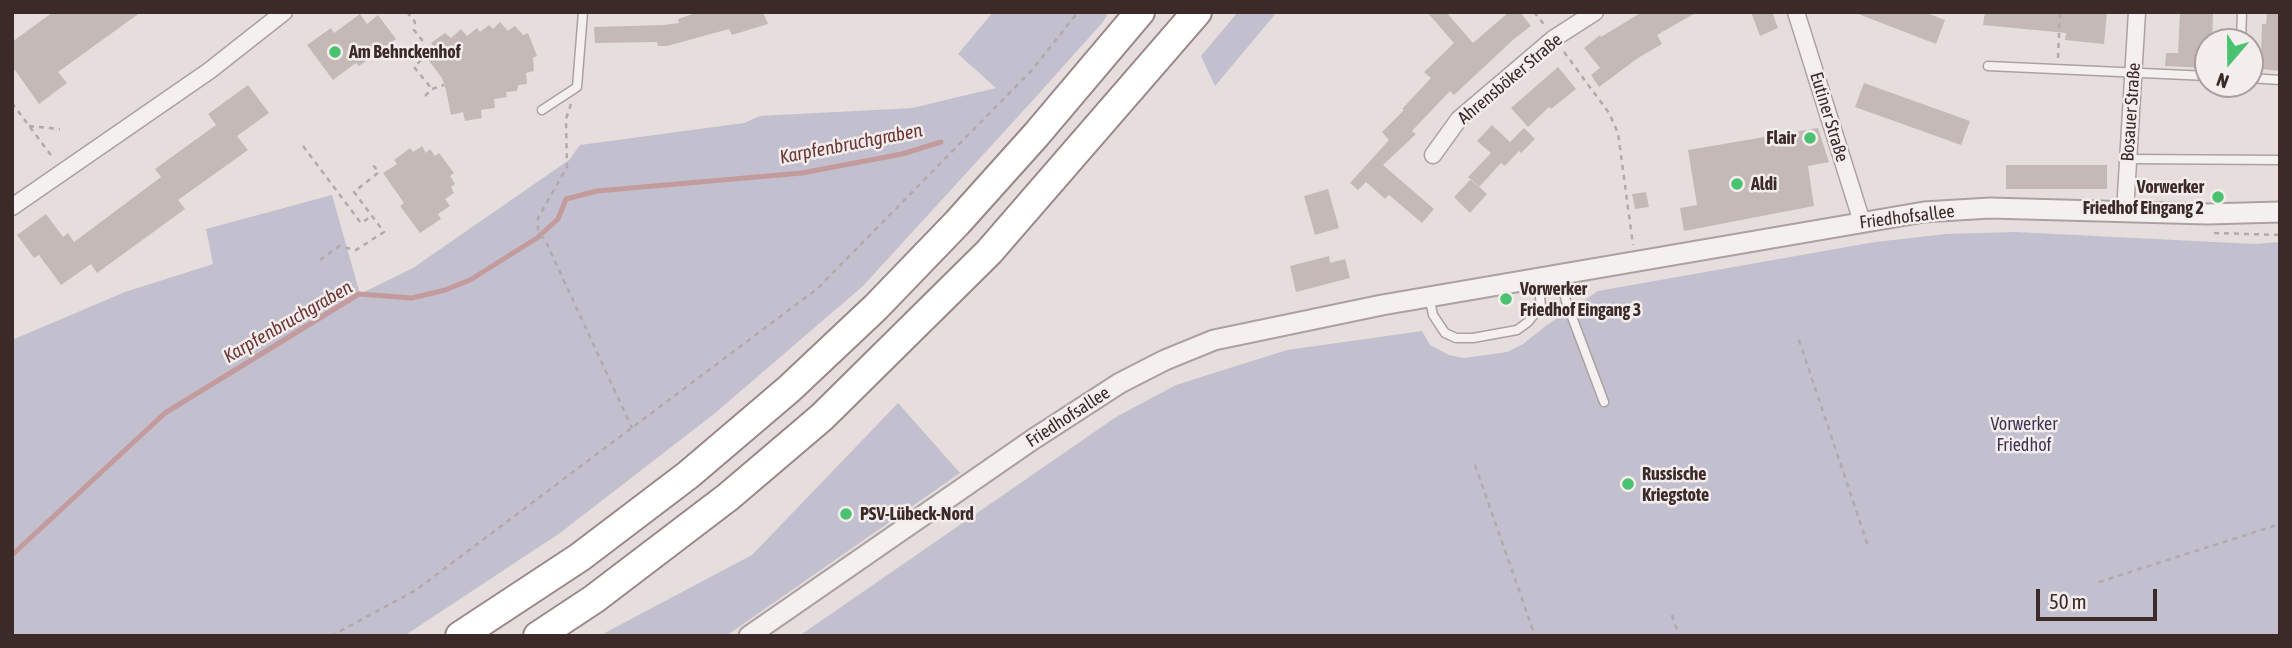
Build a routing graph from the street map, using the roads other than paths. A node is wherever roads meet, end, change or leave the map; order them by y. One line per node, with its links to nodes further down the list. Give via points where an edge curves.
1 (284, 12): 15 (street, via 209,71)
2 (583, 12): 11 (lane, via 577,87)
3 (1140, 12): 23 (highway, via 957,223 789,389 688,475 580,557)
4 (1197, 12): 24 (highway, via 989,252 822,417 728,497)
5 (1595, 12): 12 (street, Ahrensböker Straße, via 1553,39 1459,118)
6 (1796, 12): 18 (street, Eutiner Straße)
7 (2137, 12): 9 (street, Bosauer Straße)
8 (1988, 66): 9 (lane)
9 (2135, 72): 10 (lane); 13 (street, Bosauer Straße)
10 (2194, 75)
11 (542, 110)
12 (1433, 155)
13 (2128, 159): 14 (lane); 16 (street, Bosauer Straße)
14 (2280, 160)
15 (12, 207)
16 (2125, 212): 17 (street, Friedhofsallee); 18 (street, Friedhofsallee, via 1990,208)
17 (2280, 212)
18 (1861, 222): 19 (street, Friedhofsallee)
19 (1559, 274): 20 (street, Friedhofsallee); 22 (lane)
20 (1538, 278): 21 (street, Friedhofsallee); 21 (lane, via 1541,306 1528,322 1517,330 1473,338 1445,333 1433,315)
21 (1429, 296): 25 (street, Friedhofsallee, via 1214,340 1119,383)
22 (1604, 402)
23 (460, 636)
24 (538, 636)
25 (749, 636)

